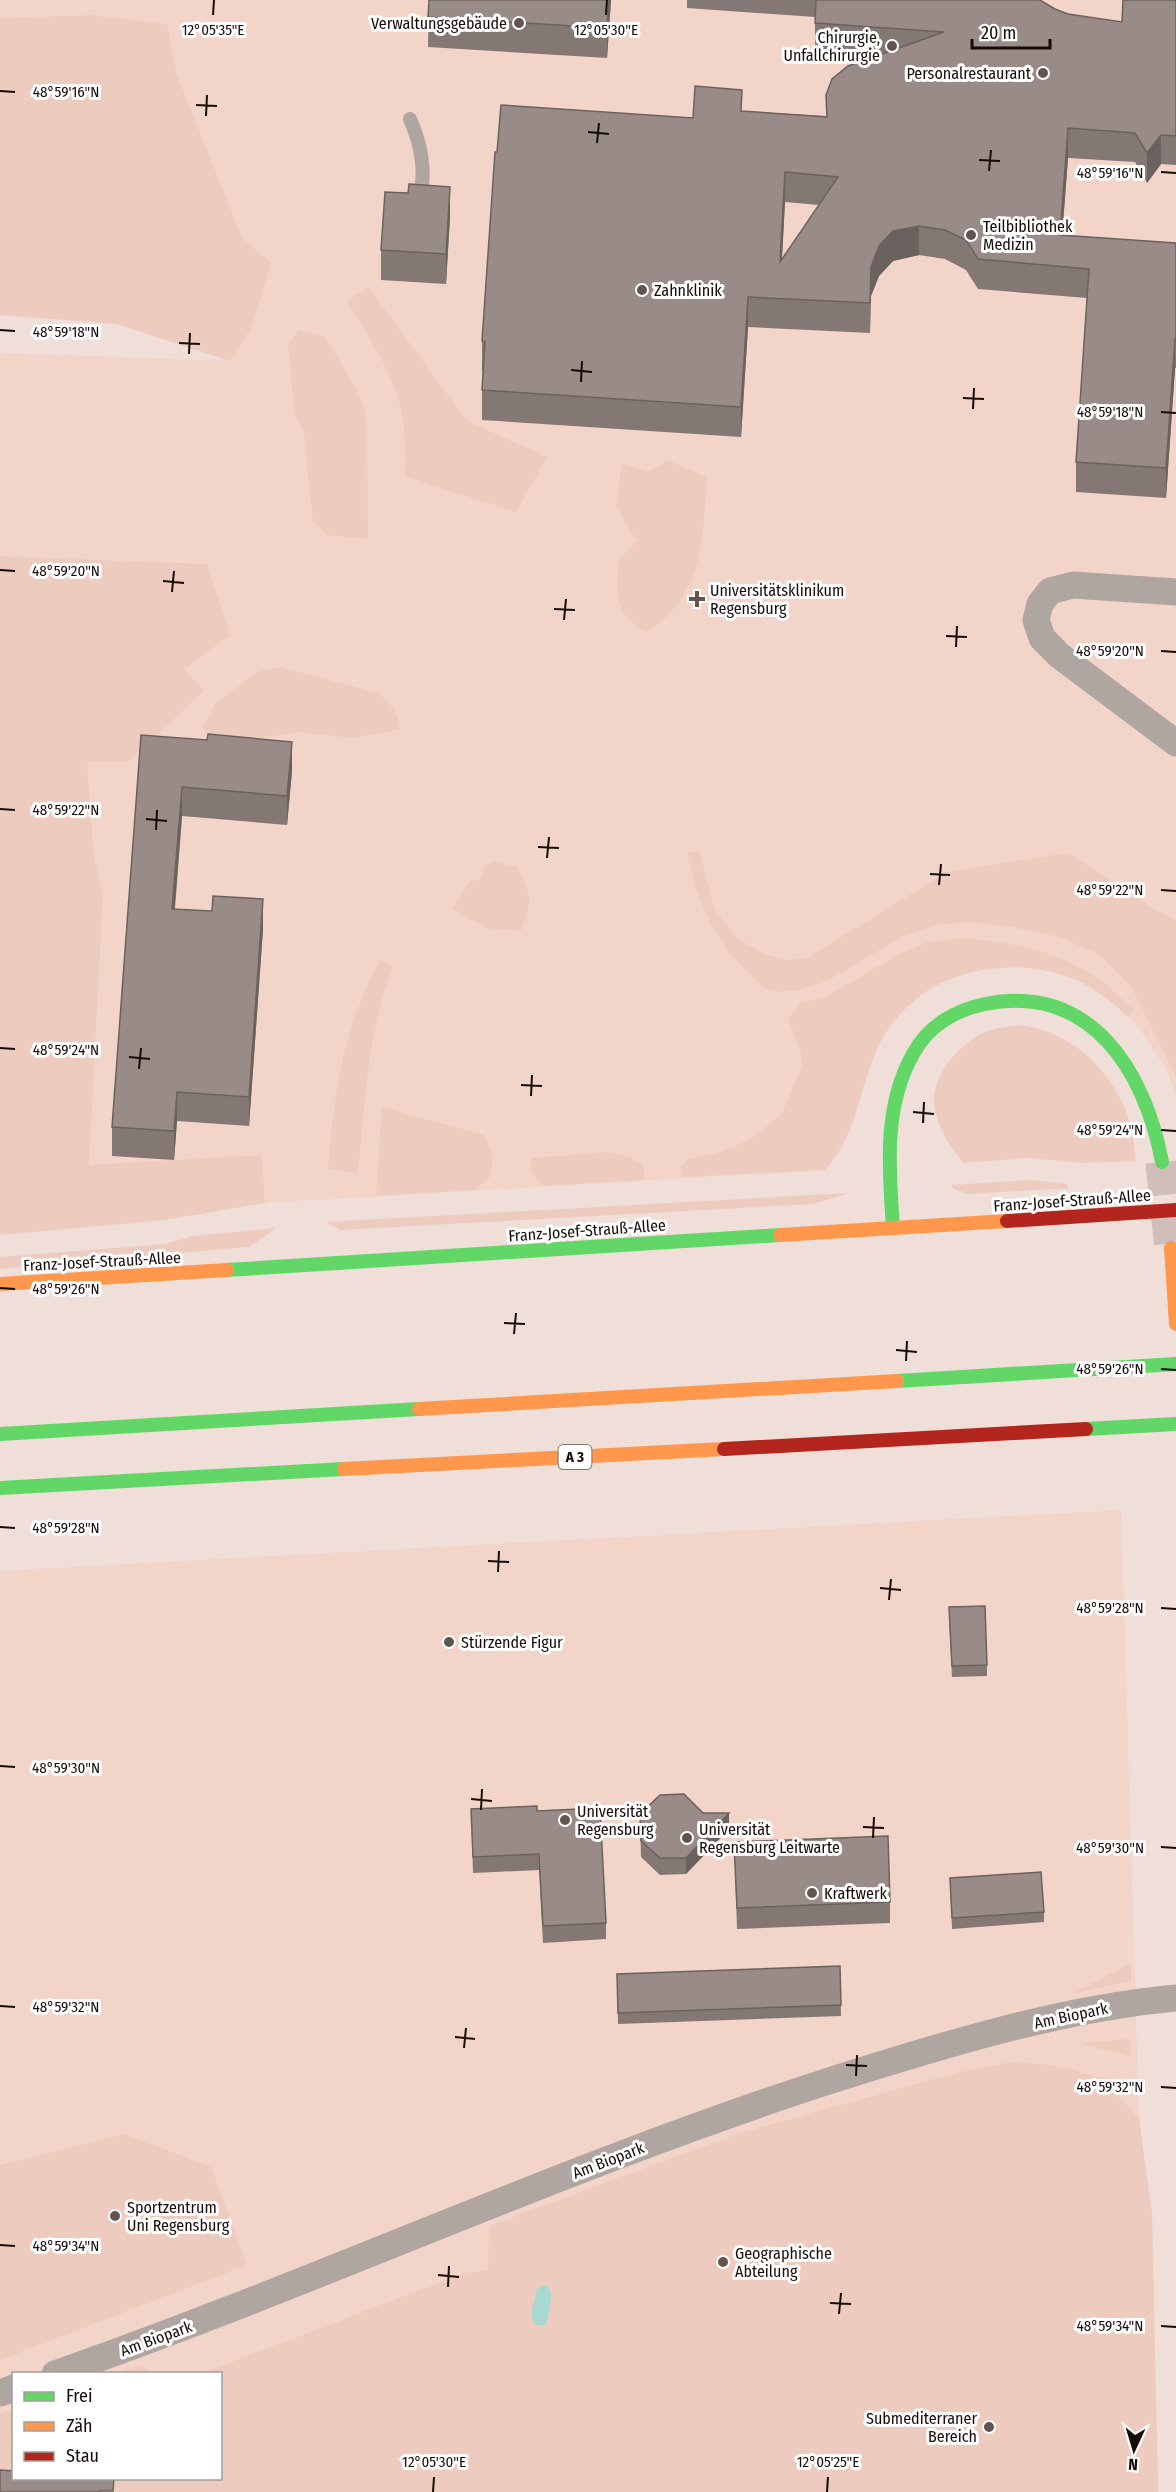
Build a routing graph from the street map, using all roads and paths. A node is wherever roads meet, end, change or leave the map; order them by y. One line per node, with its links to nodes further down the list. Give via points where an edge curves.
1 (410, 119): 2 (lane, via 422,155)
2 (422, 190)
3 (1176, 592): 4 (street, via 1073,585 1050,591 1040,604 1036,620 1042,638 1060,656)
4 (1176, 743)
5 (1162, 1162): 7 (main road, via 1149,1108 1134,1075 1116,1049 1090,1024 1053,1006 1021,1000 969,1007 948,1016 928,1034 903,1076 892,1115)
6 (1176, 1210): 7 (main road, Franz-Josef-Strauß-Allee)
7 (893, 1228): 9 (main road, Franz-Josef-Strauß-Allee)
8 (1171, 1248): 10 (main road)
9 (0, 1284)
10 (1176, 1323)
11 (1176, 1364): 13 (main road)
12 (1176, 1424): 14 (main road, A 3)
13 (0, 1434)
14 (0, 1488)
15 (1176, 1998): 16 (street, Am Biopark, via 1079,2012 952,2043 755,2105 221,2314)
16 (58, 2372)

